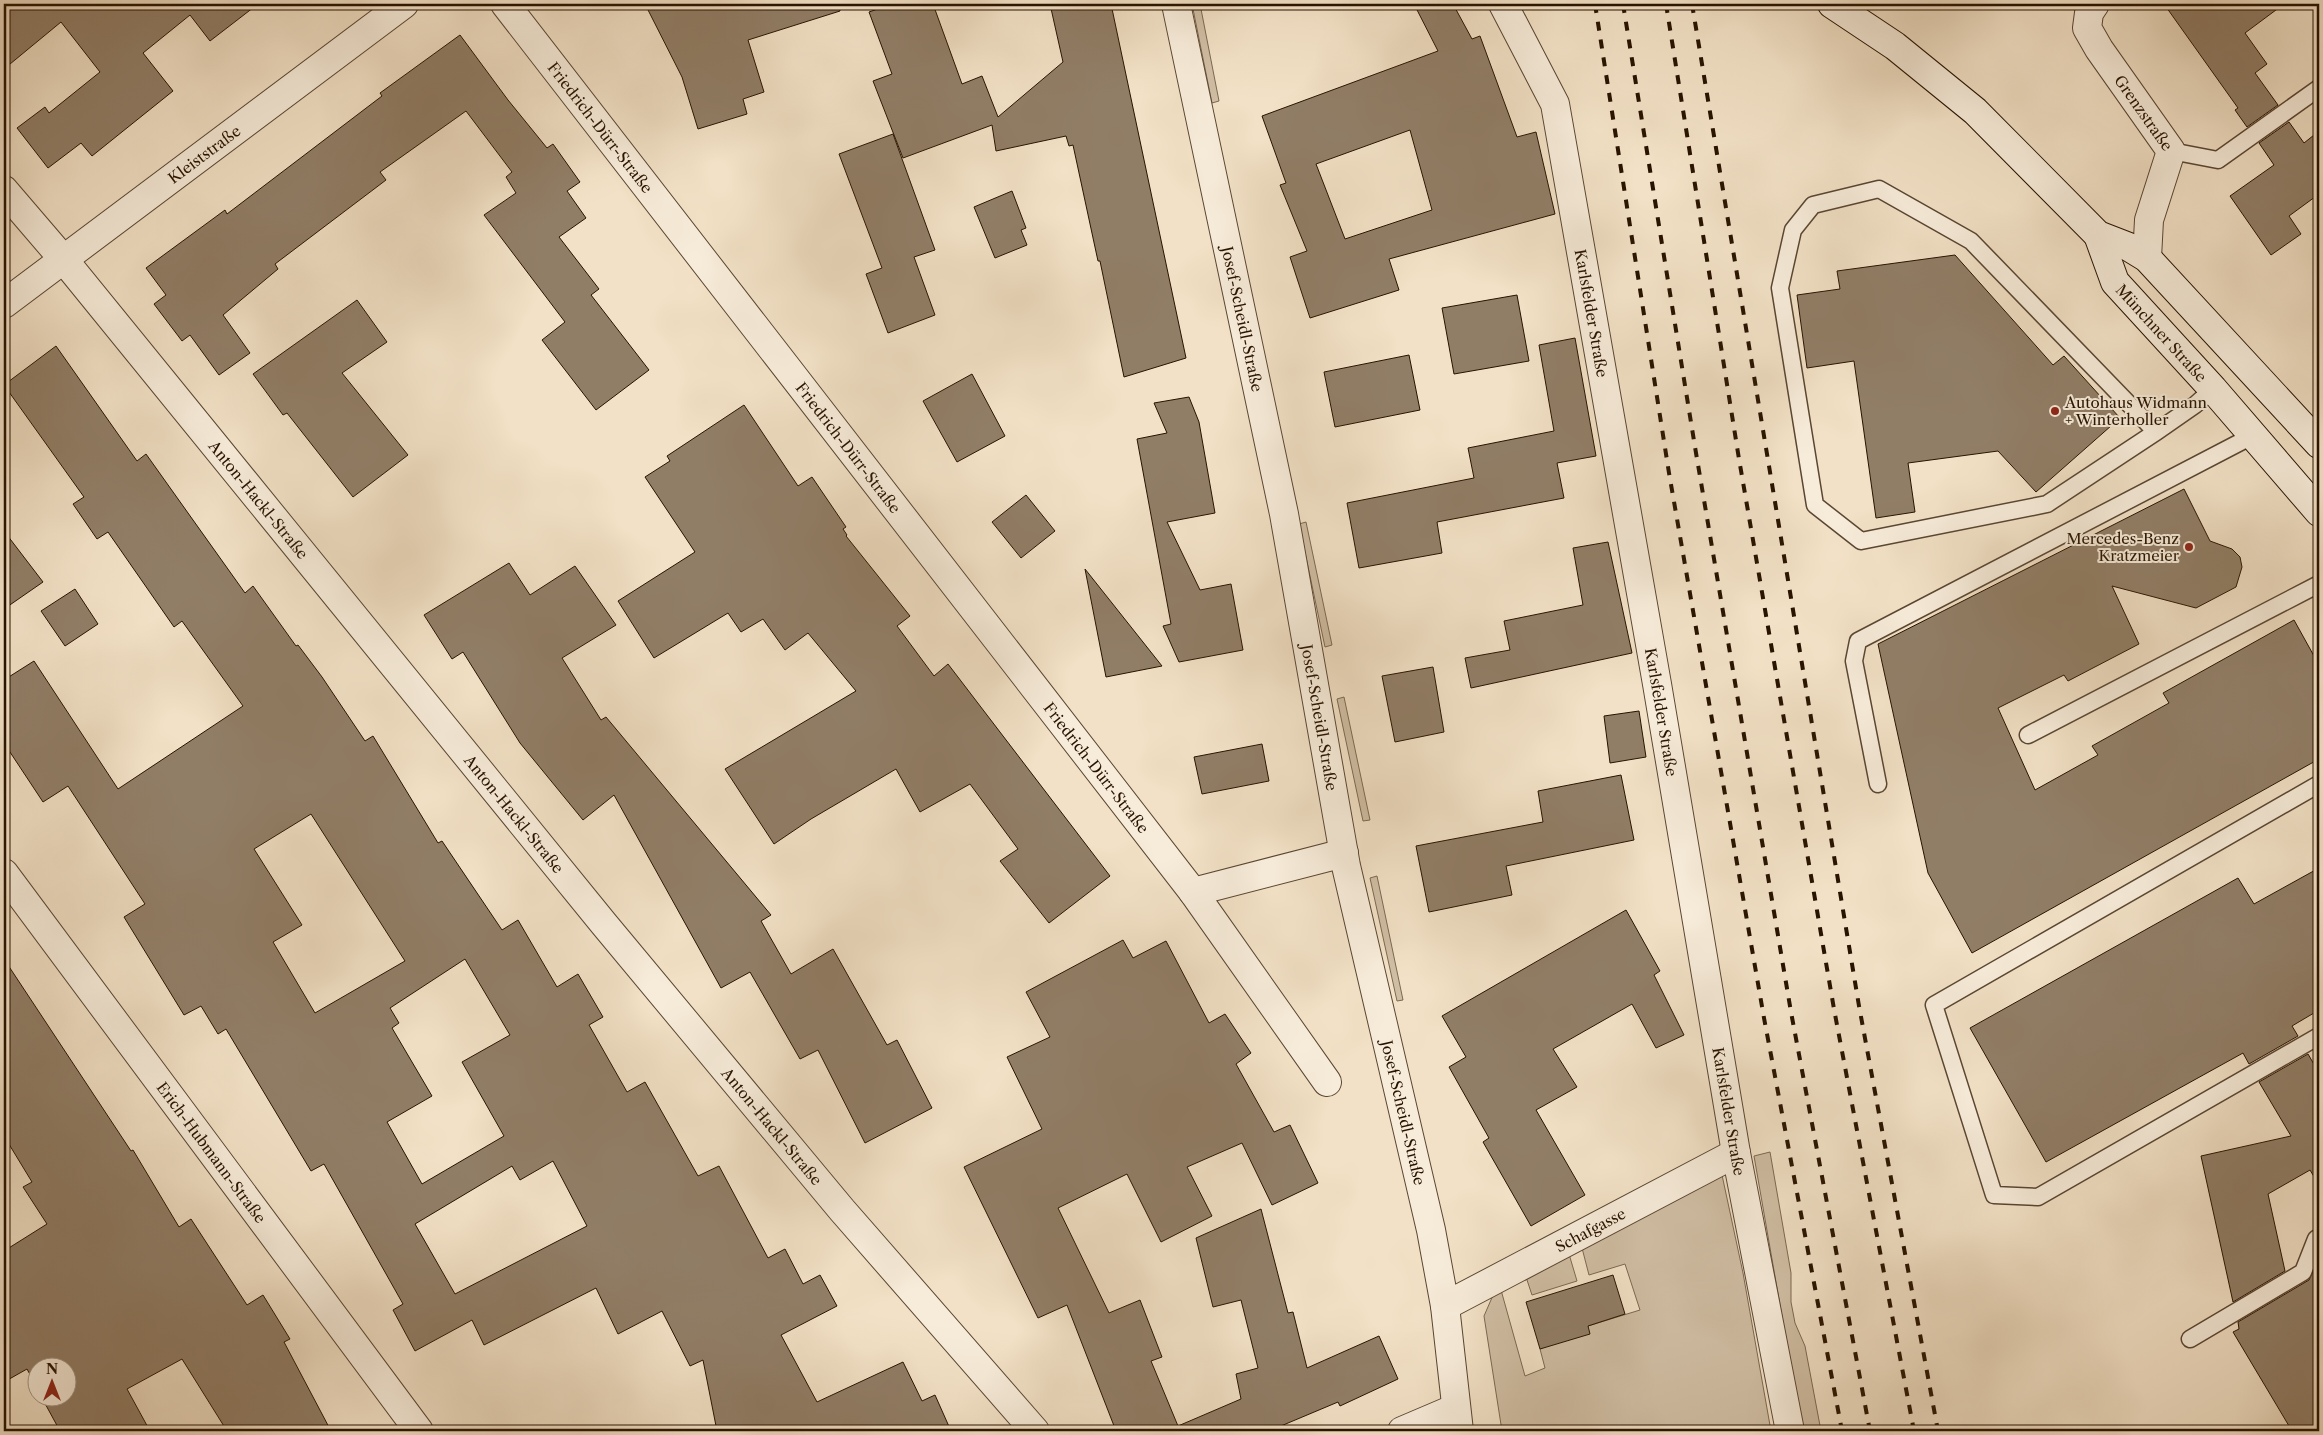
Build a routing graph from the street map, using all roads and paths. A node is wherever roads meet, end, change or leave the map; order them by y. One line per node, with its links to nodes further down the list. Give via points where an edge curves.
1 (404, 4): 12 (street, Kleiststraße)
2 (505, 4): 25 (street, Friedrich-Dürr-Straße)
3 (1176, 4): 23 (street, Josef-Scheidl-Straße, via 1284,514)
4 (1503, 4): 28 (street, Karlsfelder Straße, via 1555,104)
5 (1832, 4): 10 (street, Münchner Straße, via 1895,46 1975,111)
6 (2087, 7): 8 (street, Grenzstraße, via 2087,28 2099,49)
7 (2319, 88): 8 (lane, via 2218,160)
8 (2170, 151): 11 (street, Grenzstraße, via 2149,220)
9 (4, 190): 12 (street, Anton-Hackl-Straße)
10 (2098, 235): 11 (street, Münchner Straße); 14 (street, Münchner Straße, via 2115,282)
11 (2147, 258): 17 (street, Münchner Straße)
12 (64, 260): 13 (street, Kleiststraße); 34 (street, Anton-Hackl-Straße, via 604,924 842,1210)
13 (4, 304)
14 (2213, 389): 15 (lane); 16 (street, Münchner Straße)
15 (2156, 432): 15 (lane, via 2046,504 1861,541 1815,505 1780,288 1793,230 1813,205 1879,189 1971,242)
16 (2254, 435): 18 (street, Münchner Straße); 21 (lane, via 1858,641 1854,661)
17 (2319, 444)
18 (2319, 512)
19 (2319, 584): 20 (lane)
20 (2028, 735)
21 (1878, 784)
22 (2319, 784): 26 (lane, via 1934,1005 1994,1195 2038,1197)
23 (1344, 853): 25 (street); 30 (street, Josef-Scheidl-Straße)
24 (4, 873): 33 (street, Erich-Hubmann-Straße)
25 (1193, 892): 27 (street, Friedrich-Dürr-Straße)
26 (2319, 1036)
27 (1327, 1082)
28 (1736, 1153): 30 (street, Schafgasse); 36 (street, Karlsfelder Straße)
29 (2319, 1237): 31 (lane, via 2303,1272)
30 (1445, 1306): 32 (street, Josef-Scheidl-Straße)
31 (2190, 1340)
32 (1457, 1420): 35 (street)
33 (419, 1431)
34 (1035, 1431)
35 (1402, 1431)
36 (1790, 1431)

